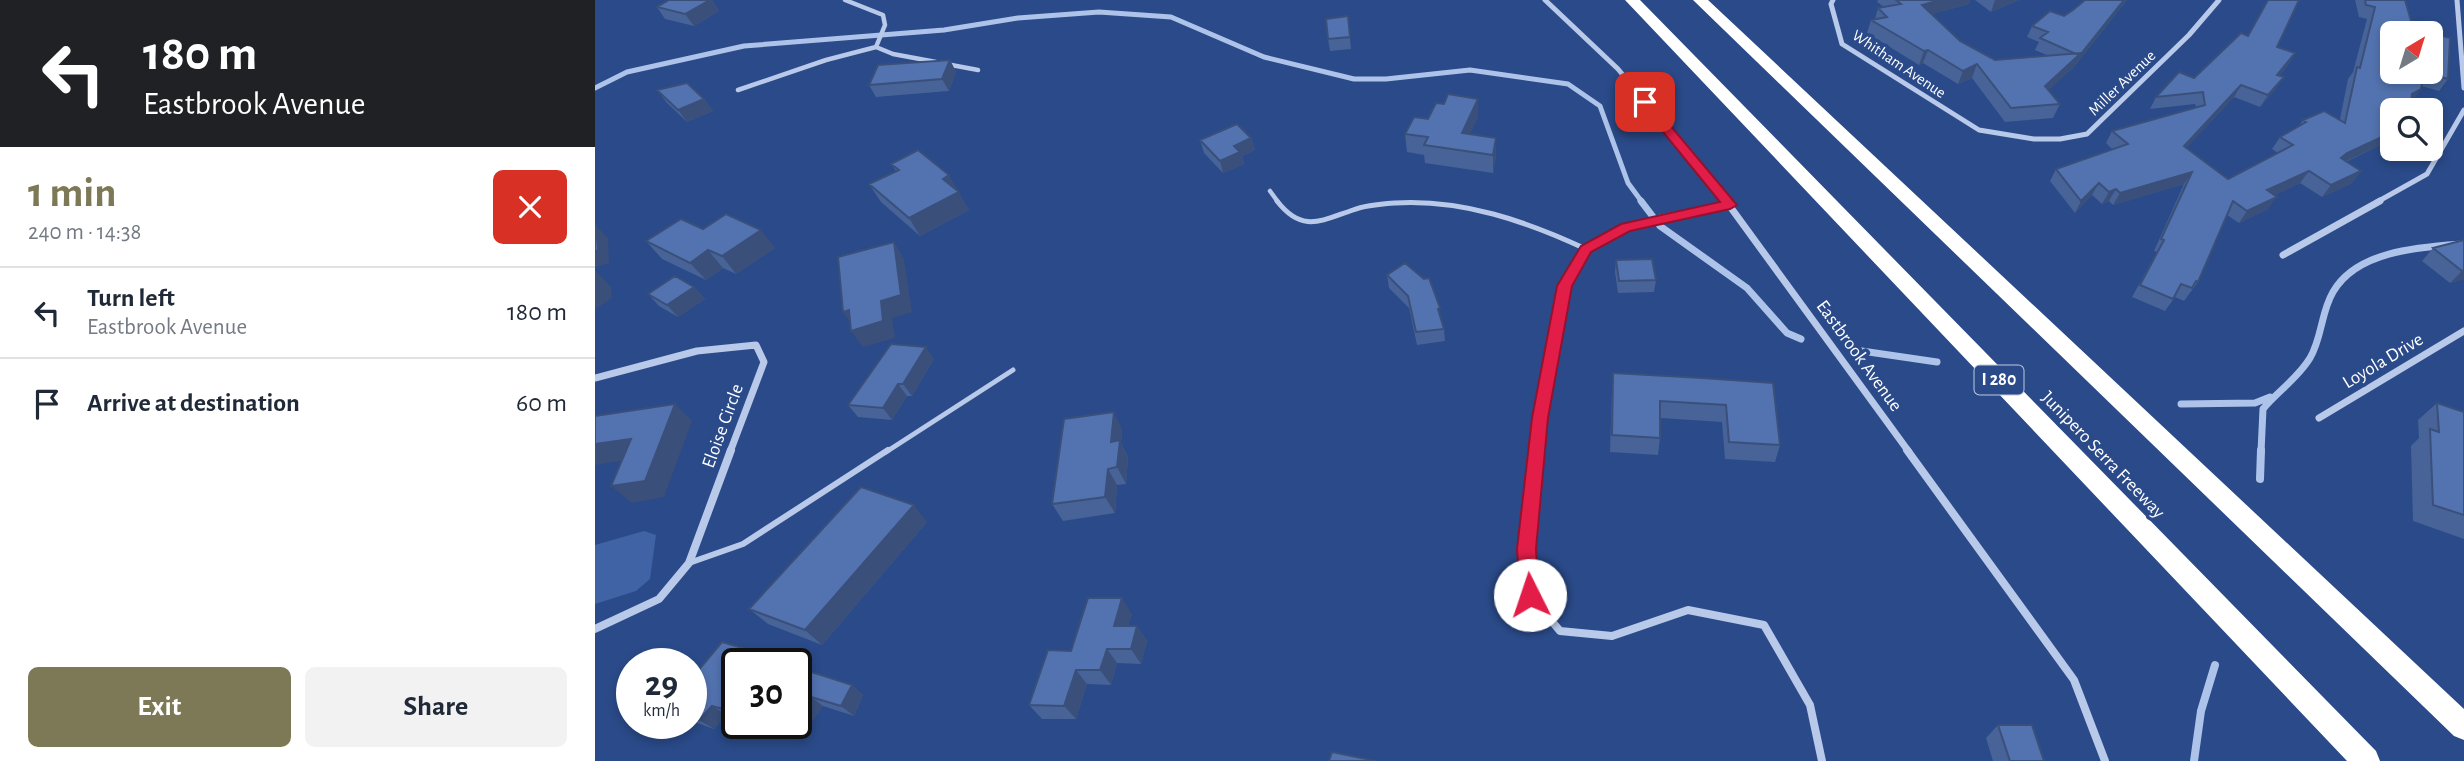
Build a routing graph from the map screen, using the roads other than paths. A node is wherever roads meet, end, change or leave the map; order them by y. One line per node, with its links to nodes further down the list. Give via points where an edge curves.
1 (845, 0): 8 (lane, via 883,15 885,25)
2 (1545, 0): 15 (street, Eastbrook Avenue, via 1581,31)
3 (1632, 0): 27 (highway, Junipero Serra Freeway / I 280)
4 (1700, 0): 24 (highway)
5 (1833, 0): 13 (street, Whitham Avenue, via 1842,44)
6 (2219, 0): 13 (street, Miller Avenue, via 2087,134 2033,139)
7 (2456, 0): 10 (street)
8 (876, 47): 9 (lane); 11 (lane)
9 (978, 70)
10 (2464, 88)
11 (738, 90)
12 (2464, 110): 17 (street, via 2427,174)
13 (1979, 130)
14 (1270, 191): 16 (lane, via 1291,217 1307,223 1367,206 1426,202 1551,231)
15 (1730, 205): 16 (street, via 1626,227); 26 (street, Eastbrook Avenue, via 2074,680)
16 (1586, 249): 25 (street, via 1564,286 1542,405 1527,549 1530,595 1560,631 1612,636 1688,610 1764,625 1809,705)
17 (2283, 255)
18 (2464, 331): 21 (street, Loyola Drive)
19 (1013, 370): 22 (lane, via 743,544)
20 (595, 377): 22 (street, Eloise Circle, via 697,351 755,345 760,353 764,362)
21 (2319, 418)
22 (689, 563): 23 (street, Eloise Circle, via 659,599)
23 (595, 629)
24 (2464, 727)
25 (1822, 761)
26 (2105, 761)
27 (2366, 761)

